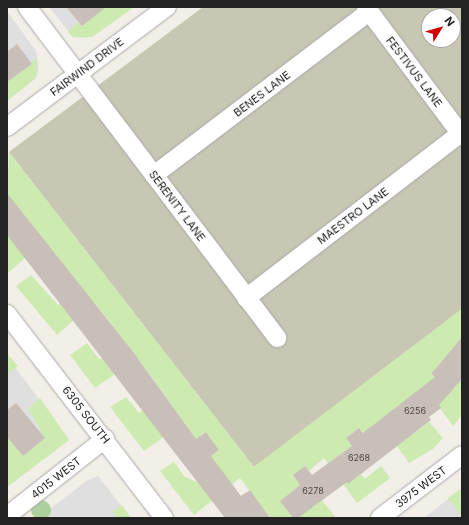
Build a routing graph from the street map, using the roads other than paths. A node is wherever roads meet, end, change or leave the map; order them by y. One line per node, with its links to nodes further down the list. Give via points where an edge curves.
1 (27, 7): 4 (street, SERENITY LANE)
2 (167, 7): 4 (street, FAIRWIND DRIVE)
3 (368, 9): 6 (street, FESTIVUS LANE); 7 (street, BENES LANE)
4 (77, 74): 5 (street, FAIRWIND DRIVE); 7 (street, SERENITY LANE)
5 (7, 127)
6 (461, 135): 8 (street, MAESTRO LANE)
7 (154, 176): 8 (street, SERENITY LANE)
8 (246, 298): 10 (street, SERENITY LANE)
9 (7, 314): 11 (street, 6305 SOUTH)
10 (277, 338)
11 (105, 439): 13 (street, 4015 WEST); 14 (street, 6305 SOUTH)
12 (462, 455): 15 (street, 3975 WEST)
13 (7, 516)
14 (164, 518)
15 (380, 518)

